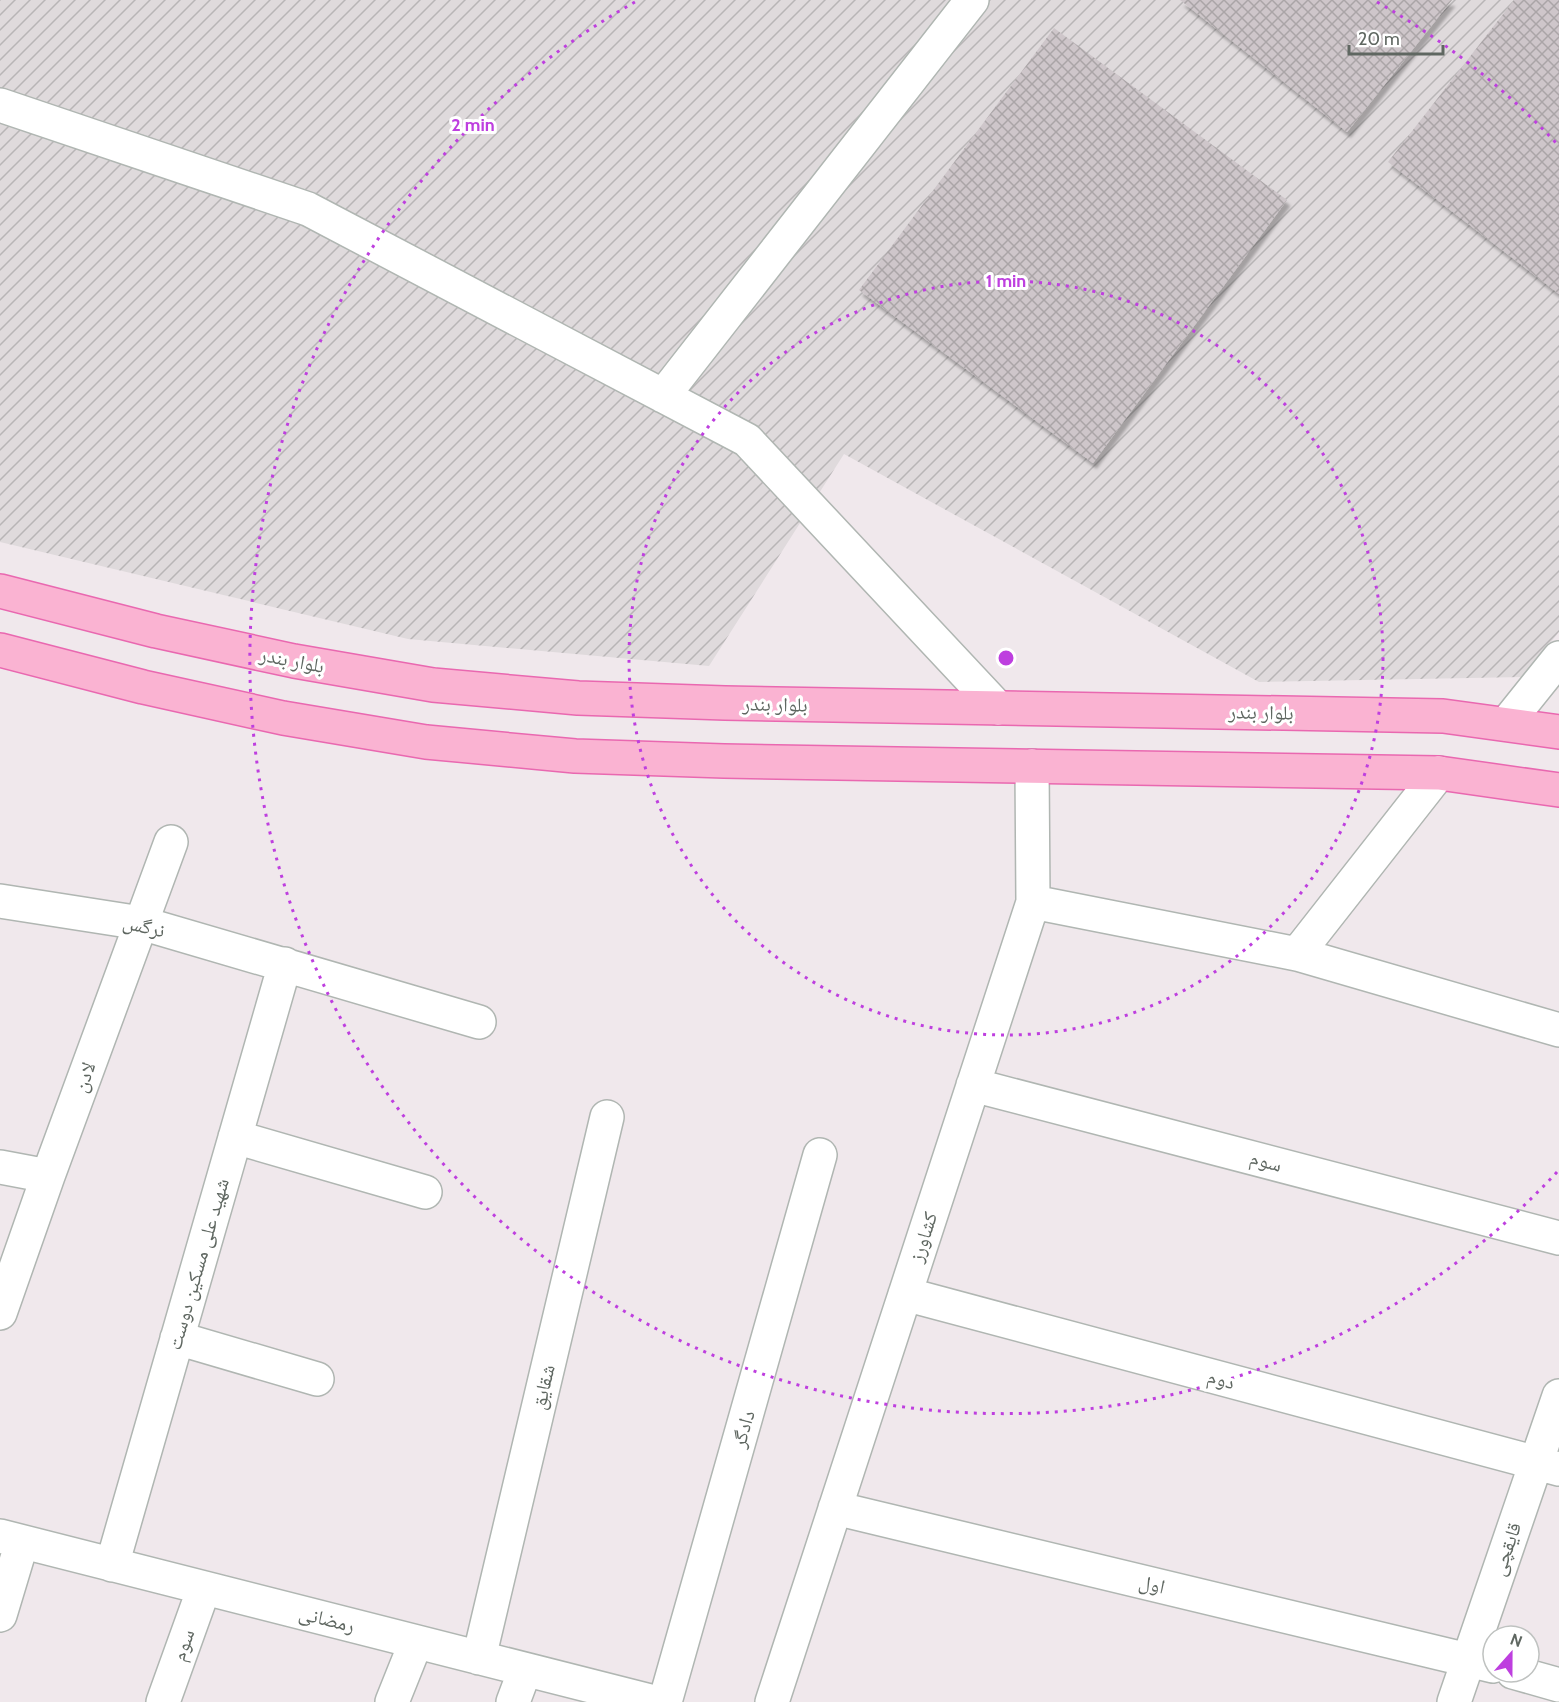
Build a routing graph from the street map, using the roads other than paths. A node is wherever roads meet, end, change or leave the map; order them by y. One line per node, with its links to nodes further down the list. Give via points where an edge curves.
1 (972, 0): 3 (street)
2 (0, 105): 3 (street, via 308,209)
3 (663, 396): 7 (street, via 747,440)
4 (0, 591): 7 (main road, بلوار بندر, via 294,661 433,685 578,698)
5 (0, 650): 10 (main road, via 283,718 426,742 586,756)
6 (1559, 658): 8 (street)
7 (998, 708): 8 (main road, بلوار بندر, via 1443,716)
8 (1506, 724): 9 (main road, بلوار بندر)
9 (1559, 732)
10 (1032, 766): 11 (main road); 15 (street, کشاورز)
11 (1439, 773): 12 (main road); 17 (street)
12 (1553, 792)
13 (171, 842): 16 (street, لادن)
14 (0, 901): 16 (street, نرگس)
15 (1033, 902): 17 (street); 21 (street, کشاورز)
16 (141, 923): 18 (street, نرگس); 26 (street, لادن)
17 (1297, 954): 20 (street)
18 (285, 964): 19 (street, نرگس); 23 (street, شهید علی مسکین دوست)
19 (479, 1022)
20 (1559, 1030)
21 (973, 1085): 28 (street, سوم); 29 (street, کشاورز)
22 (607, 1117): 42 (street, شقایق)
23 (235, 1137): 27 (street); 31 (street, شهید علی مسکین دوست)
24 (820, 1155): 51 (street, دادگر)
25 (0, 1167): 26 (street)
26 (48, 1176): 30 (street, لادن)
27 (424, 1192)
28 (1559, 1238)
29 (905, 1294): 34 (street, دوم); 35 (street, کشاورز)
30 (0, 1313)
31 (177, 1338): 32 (street); 37 (street, شهید علی مسکین دوست)
32 (317, 1379)
33 (1559, 1396): 34 (street, قایقچی)
34 (1548, 1466): 40 (street, قایقچی)
35 (835, 1508): 43 (street, اول); 52 (street, کشاورز)
36 (11, 1539): 37 (street, رمضانی); 39 (street)
37 (112, 1565): 38 (street, رمضانی)
38 (204, 1588): 41 (street, رمضانی); 47 (street, سوم)
39 (0, 1615)
40 (1494, 1624)
41 (416, 1642): 42 (street, رمضانی); 48 (street)
42 (479, 1658): 44 (street, رمضانی)
43 (1481, 1663): 53 (street, قایقچی)
44 (525, 1670): 49 (street); 50 (street, رمضانی)
45 (1541, 1680): 46 (street)
46 (1559, 1685)
47 (163, 1702)
48 (392, 1702)
49 (513, 1702)
50 (654, 1702)
51 (665, 1702)
52 (772, 1702)
53 (1454, 1702)

